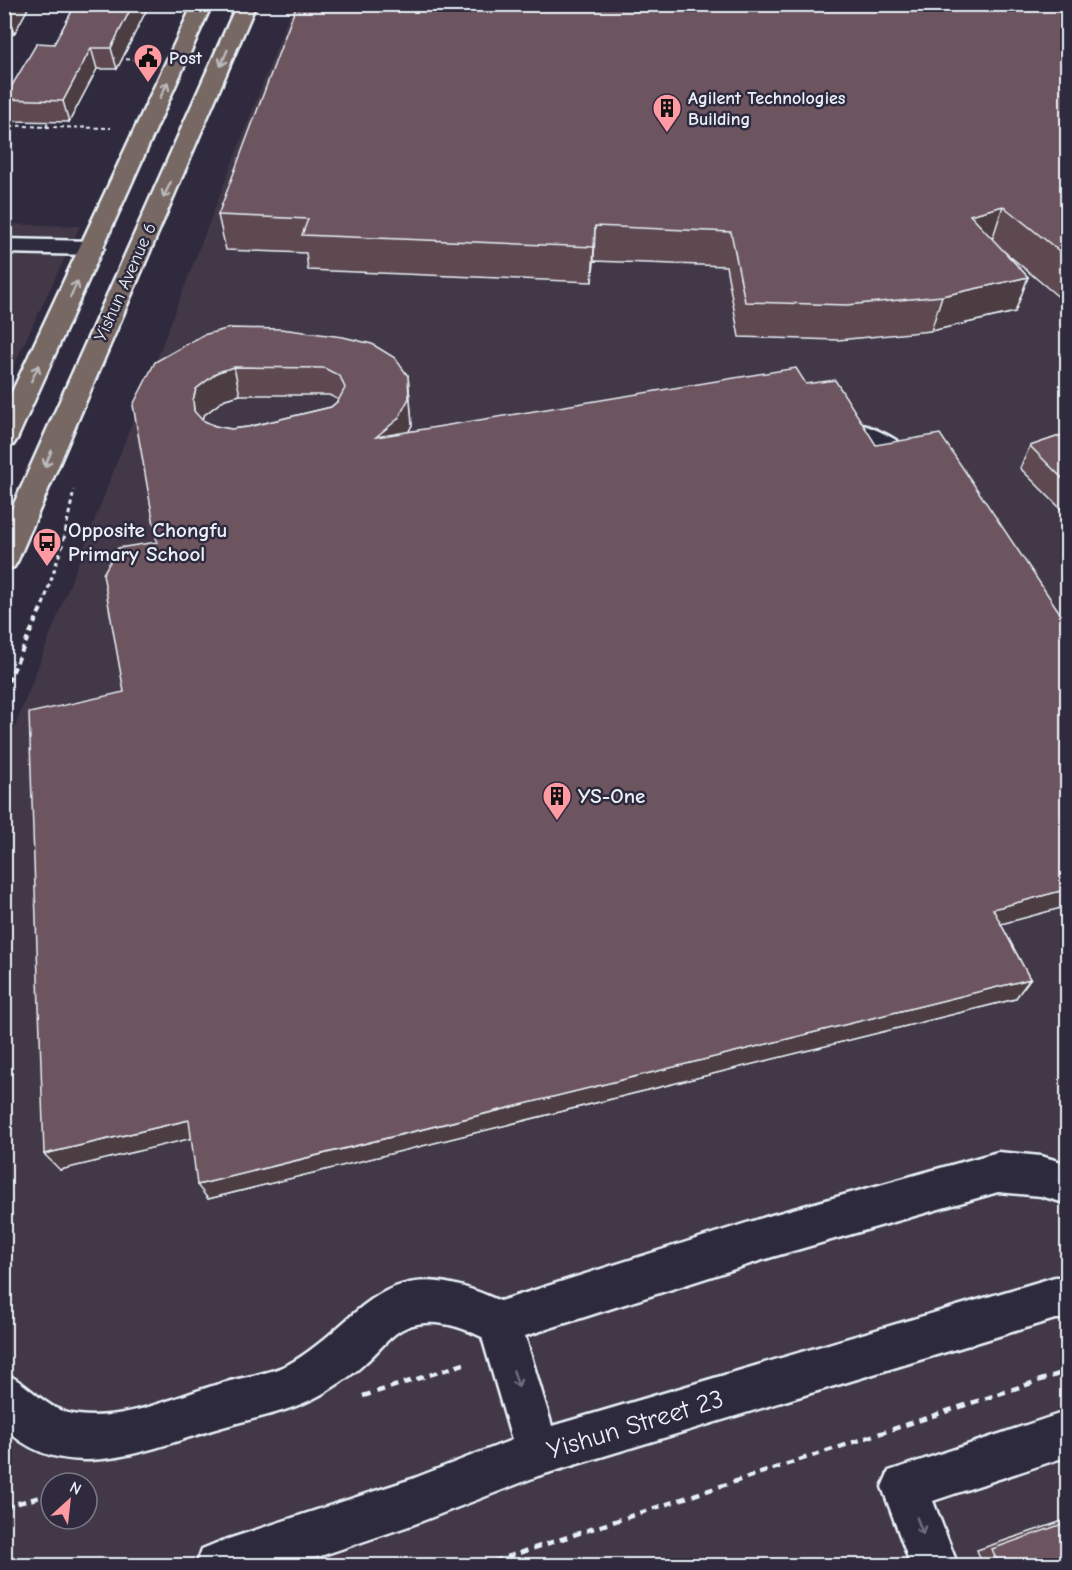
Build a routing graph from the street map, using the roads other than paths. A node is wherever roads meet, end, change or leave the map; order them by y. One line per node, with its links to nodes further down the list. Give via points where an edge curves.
1 (203, 4): 4 (main road, one-way to 1)
2 (247, 4): 8 (main road, Yishun Avenue 6, one-way to 8)
3 (4, 246): 4 (street)
4 (92, 248): 5 (main road, one-way to 4)
5 (8, 424)
6 (800, 424): 7 (street, via 833,425 888,447 914,471)
7 (933, 501)
8 (4, 560)
9 (1068, 1184): 11 (street, via 1041,1176 998,1172 772,1236)
10 (1064, 1290): 14 (street, Yishun Street 23)
11 (499, 1323): 12 (street, via 470,1307 438,1301 408,1305 379,1319 344,1353 302,1380 105,1440 66,1437 31,1423); 14 (street, one-way to 14)
12 (4, 1395)
13 (1068, 1433): 16 (street, one-way to 16, via 906,1487)
14 (538, 1453): 15 (street, Yishun Street 23, via 412,1502)
15 (219, 1566)
16 (936, 1566)

